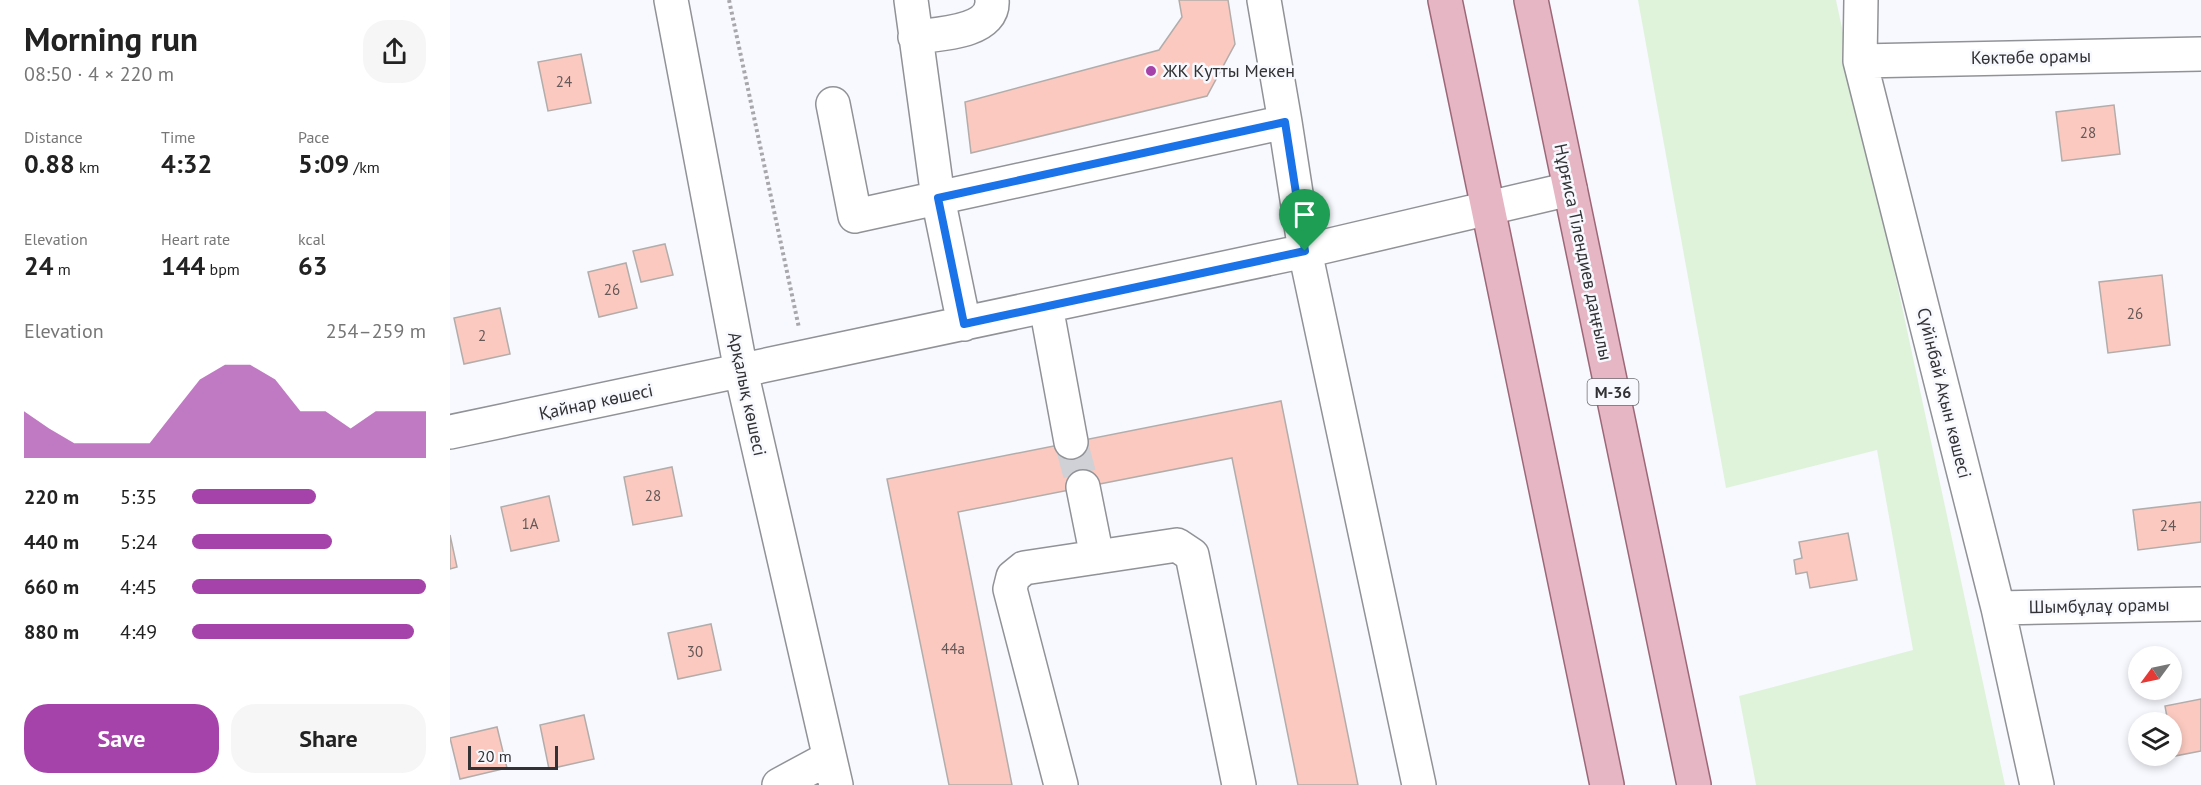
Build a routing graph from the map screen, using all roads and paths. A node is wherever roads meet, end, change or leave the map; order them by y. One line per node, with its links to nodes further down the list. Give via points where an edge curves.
1 (671, 0): 21 (street, Арқалық көшесі)
2 (729, 0): 20 (path)
3 (911, 0): 9 (street)
4 (992, 0): 9 (street, via 983,22 971,28)
5 (1264, 0): 13 (street)
6 (1445, 0): 16 (main road)
7 (1531, 0): 14 (main road, Нұрғиса Тілендиев даңғылы / M-36)
8 (1861, 0): 11 (street, Сүйінбай Ақын көшесі)
9 (915, 37): 15 (street)
10 (2201, 54): 11 (street, Көктөбе орамы)
11 (1860, 61): 27 (street, Сүйінбай Ақын көшесі)
12 (834, 104): 15 (street, via 855,216)
13 (1285, 122): 15 (street); 17 (street)
14 (1570, 189): 16 (street, Қайнар көшесі); 34 (main road, Нұрғиса Тілендиев даңғылы / M-36)
15 (938, 198): 19 (street)
16 (1486, 208): 17 (street, Қайнар көшесі); 33 (main road)
17 (1305, 251): 18 (street, Қайнар көшесі); 32 (street)
18 (1046, 306): 19 (street, Қайнар көшесі); 23 (street)
19 (964, 324): 20 (street, Қайнар көшесі)
20 (805, 358): 21 (street, Қайнар көшесі)
21 (741, 371): 22 (street, Қайнар көшесі); 28 (street, Арқалық көшесі)
22 (450, 432)
23 (1071, 442)
24 (1083, 487): 25 (street)
25 (1097, 557): 30 (street, via 1024,568 1013,577 1010,589); 31 (street, via 1177,545 1192,555)
26 (2201, 604): 27 (street, Шымбұлаұ орамы)
27 (1998, 608): 35 (street, Сүйінбай Ақын көшесі)
28 (833, 771): 29 (street)
29 (779, 785)
30 (1061, 785)
31 (1239, 785)
32 (1419, 785)
33 (1607, 785)
34 (1694, 785)
35 (2037, 785)

